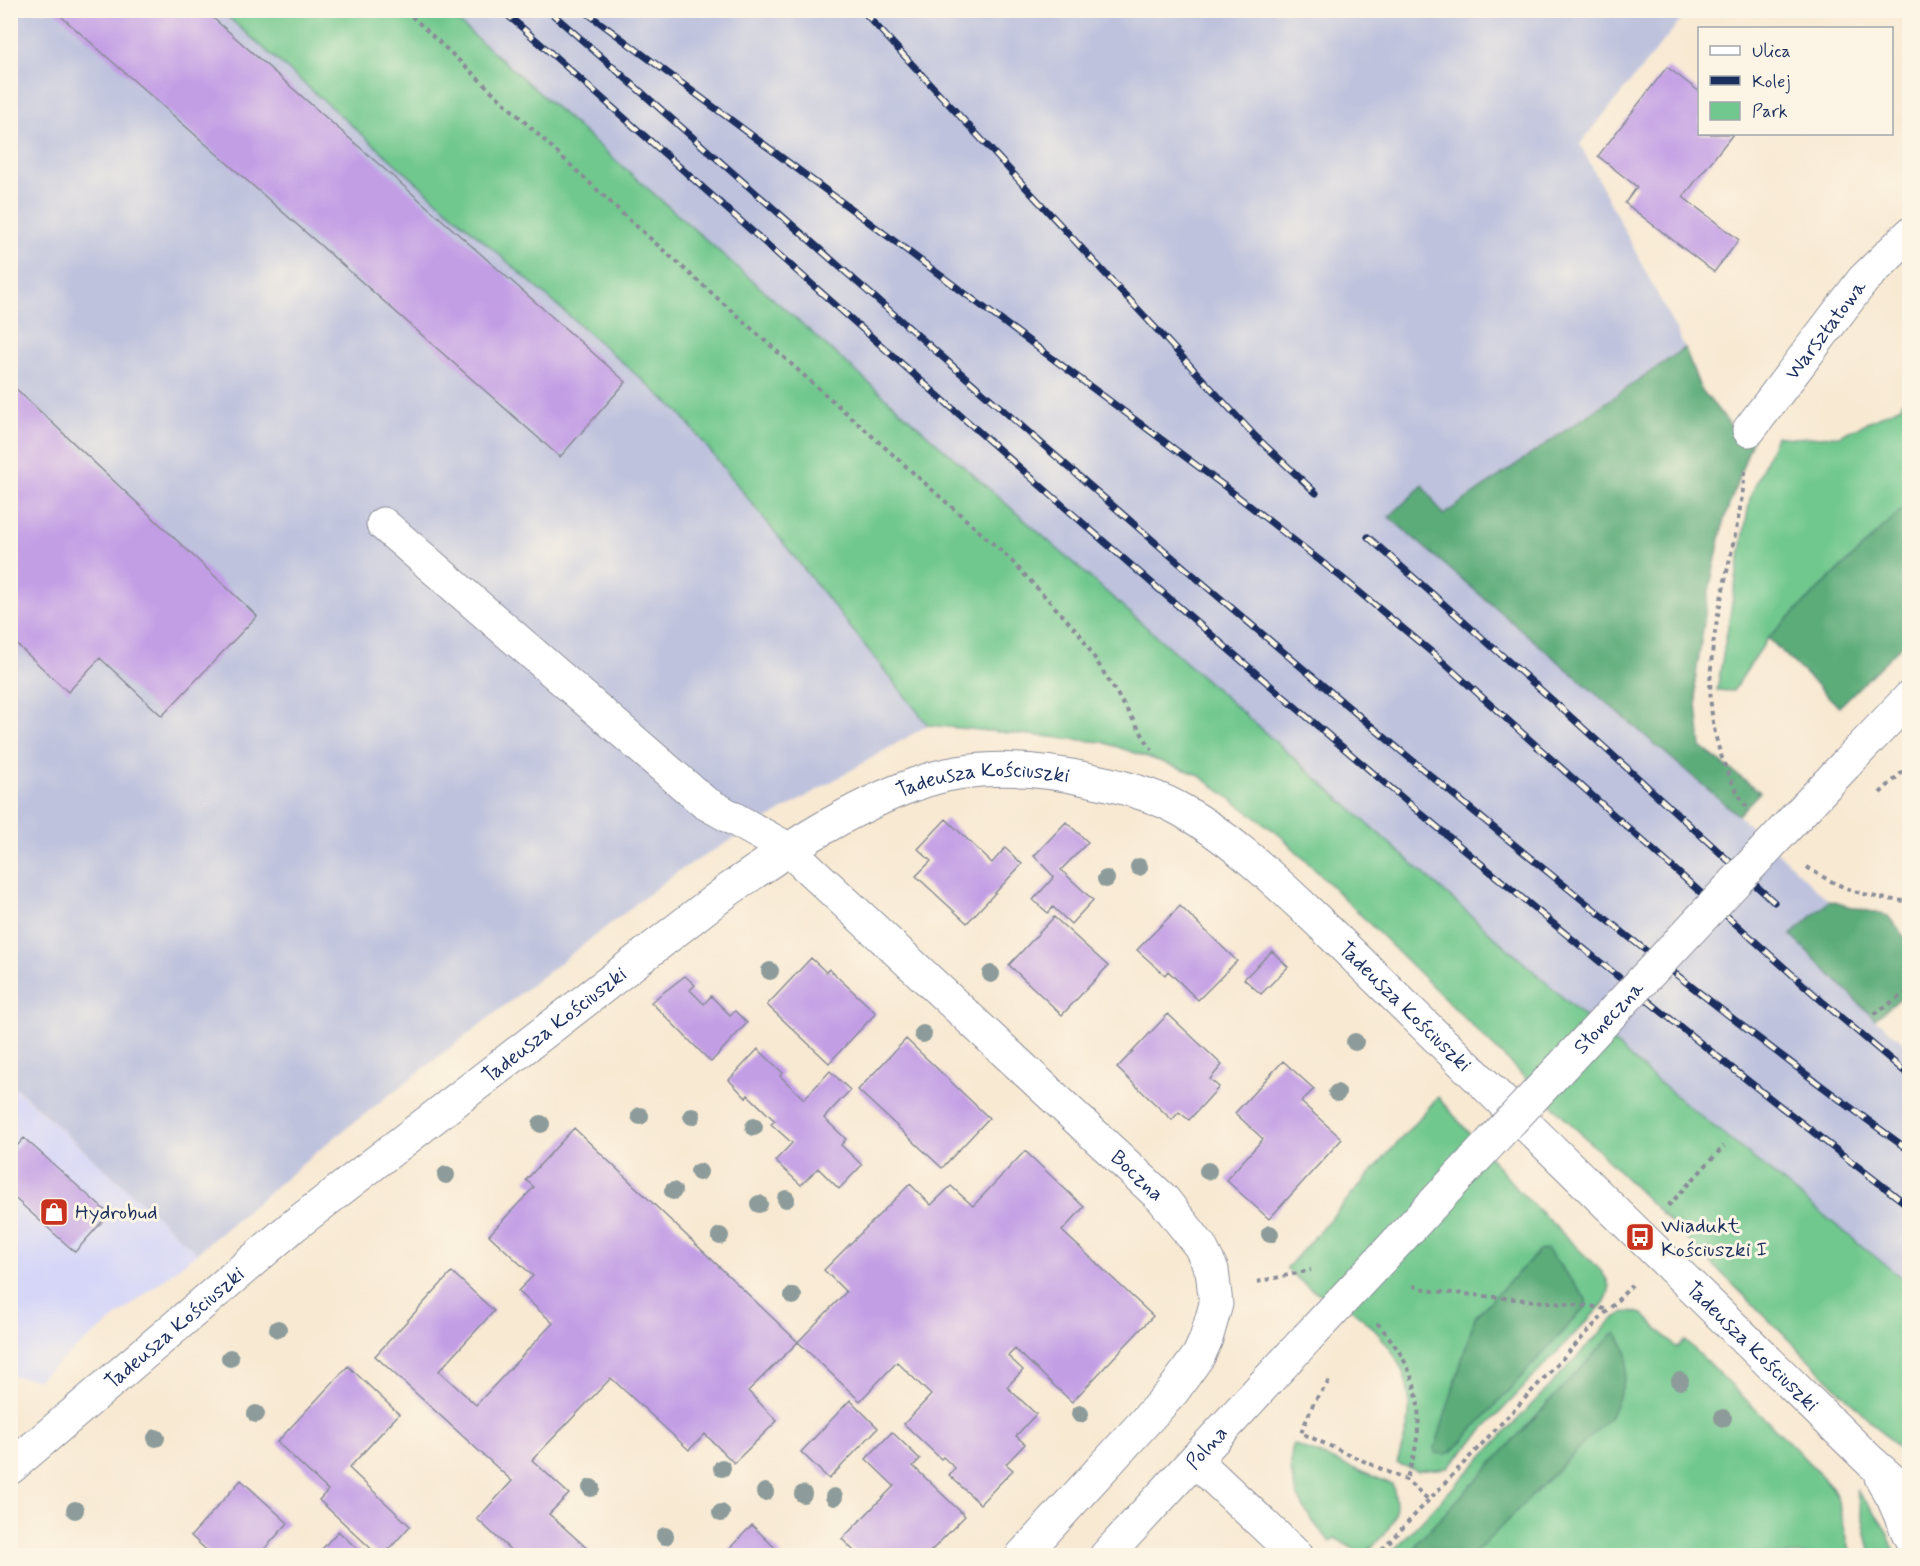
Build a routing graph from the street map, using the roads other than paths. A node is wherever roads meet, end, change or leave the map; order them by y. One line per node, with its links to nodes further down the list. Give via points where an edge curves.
1 (1910, 234): 2 (street, Warsztatowa, via 1863,280)
2 (1749, 430)
3 (383, 524): 5 (street, Boczna, via 704,802)
4 (1910, 697): 6 (street, Słoneczna, bridge)
5 (788, 849): 8 (street, Tadeusza Kościuszki, via 918,783 1002,769 1082,777 1179,808 1253,860 1318,921); 9 (street, Tadeusza Kościuszki, via 727,891 292,1227); 12 (street, Boczna, via 1163,1199 1200,1246 1212,1270 1216,1304 1199,1355 1173,1391)
6 (1307, 1338): 7 (street, Polna)
7 (1195, 1460): 13 (street, Polna); 14 (street)
8 (1870, 1461): 10 (street, Tadeusza Kościuszki); 11 (street, via 1893,1498)
9 (10, 1468)
10 (1910, 1496)
11 (1910, 1537)
12 (1022, 1556)
13 (1106, 1556)
14 (1297, 1556)

